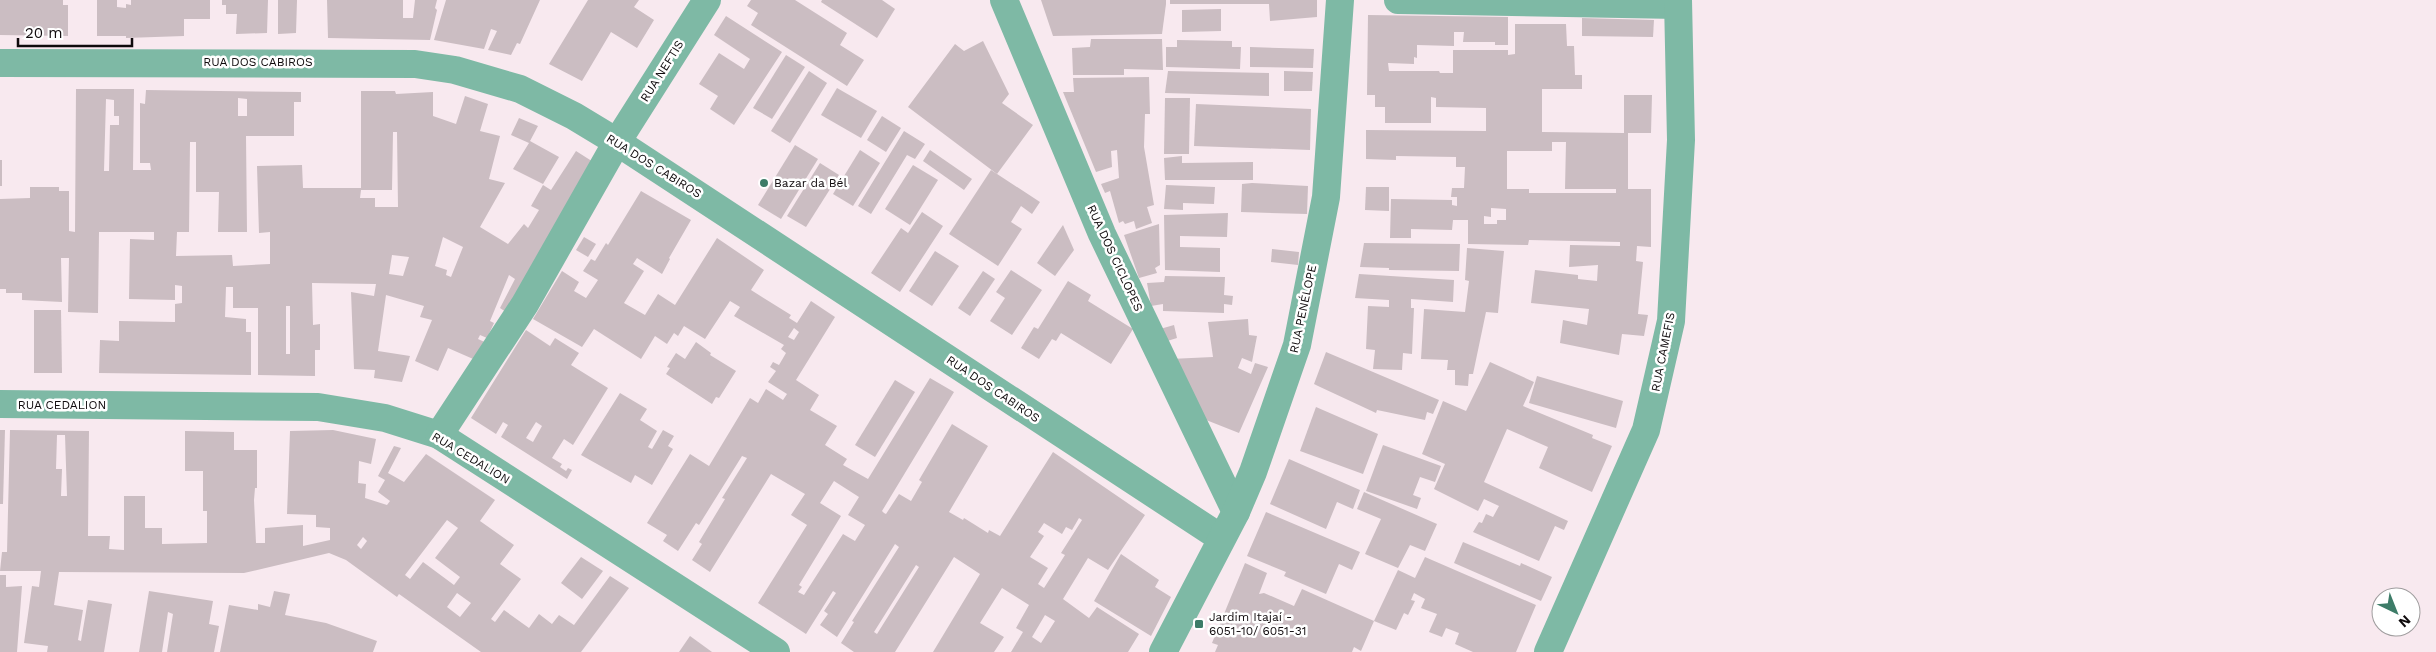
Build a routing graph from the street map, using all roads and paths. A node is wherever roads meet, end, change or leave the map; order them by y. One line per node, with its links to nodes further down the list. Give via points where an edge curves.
1 (707, 0): 7 (street, RUA NEFTIS)
2 (1004, 0): 10 (street, RUA DOS CICLOPES, via 1102,234)
3 (1340, 0): 10 (street, RUA PENÉLOPE, via 1326,197 1297,346)
4 (1398, 0): 5 (street)
5 (1678, 3): 14 (street, RUA CAMEFIS, via 1681,140 1671,321 1646,430)
6 (0, 63): 7 (street, RUA DOS CABIROS, via 414,64 455,70 520,89)
7 (618, 142): 9 (street, RUA NEFTIS, via 525,304); 11 (street, RUA DOS CABIROS)
8 (0, 404): 9 (street, RUA CEDALION, via 318,407 385,418)
9 (439, 435): 12 (street, RUA CEDALION)
10 (1236, 512): 11 (street, RUA PENÉLOPE)
11 (1221, 538): 13 (street, RUA PENÉLOPE)
12 (776, 652)
13 (1163, 652)
14 (1548, 652)

